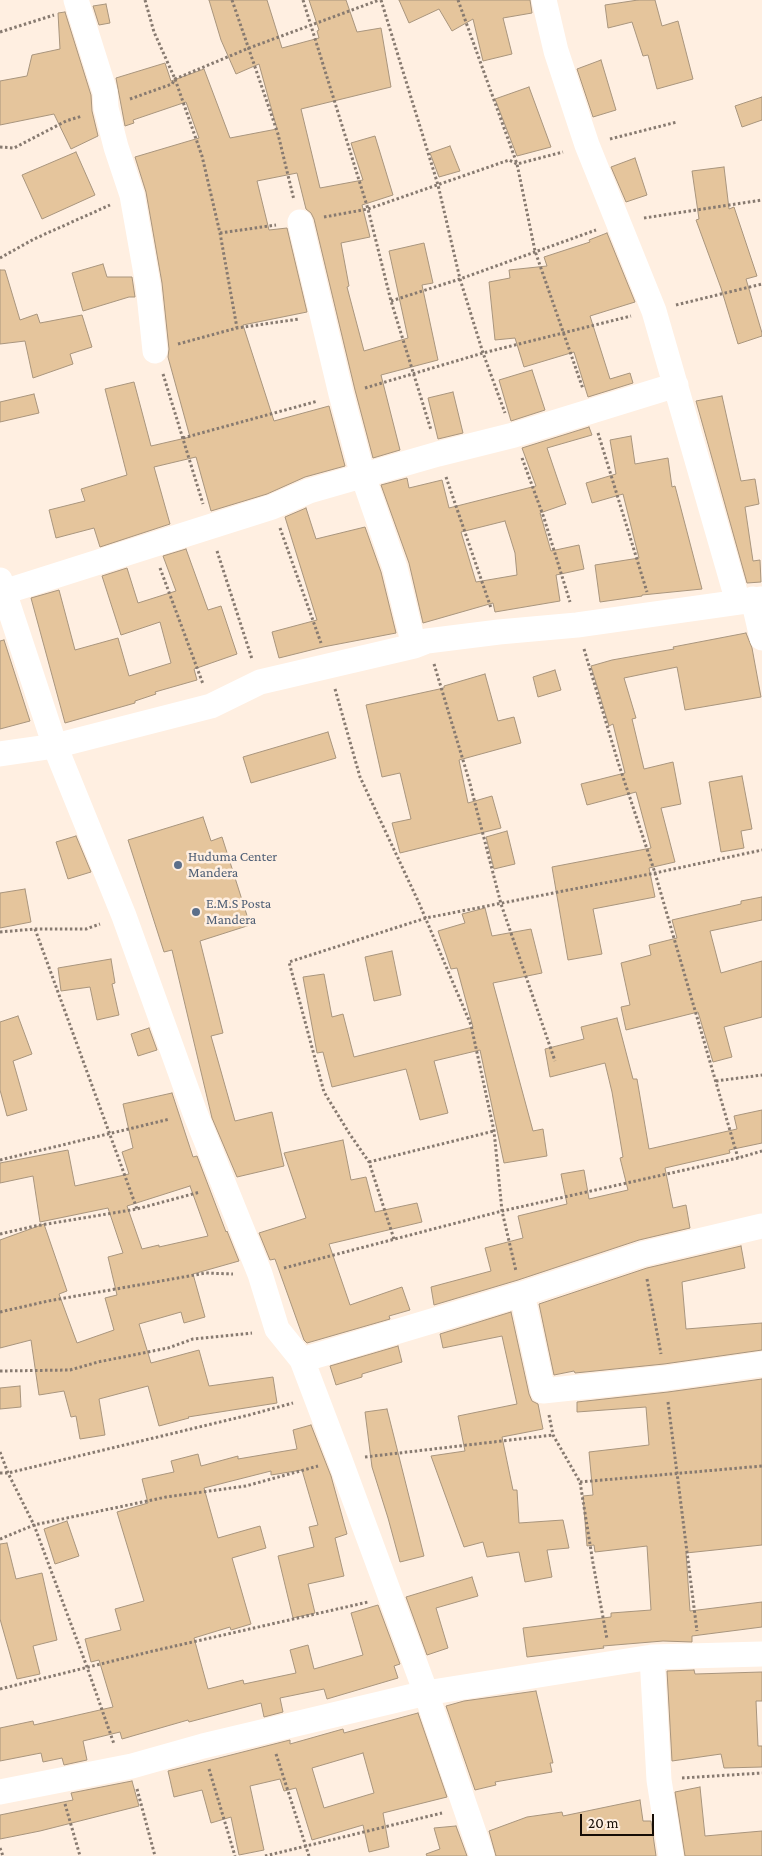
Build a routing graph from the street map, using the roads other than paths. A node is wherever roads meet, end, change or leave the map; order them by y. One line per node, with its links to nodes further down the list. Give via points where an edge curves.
1 (76, 0): 4 (street, via 132,195 148,285)
2 (544, 0): 5 (street, via 556,51 587,146 654,311)
3 (300, 222): 6 (street)
4 (155, 351)
5 (676, 385): 6 (street, via 514,435); 8 (street)
6 (364, 476): 7 (street, via 152,544); 10 (street)
7 (2, 586): 11 (street)
8 (751, 600): 9 (street); 10 (street)
9 (762, 638)
10 (420, 644): 11 (street, via 260,682 211,706)
11 (54, 746): 12 (street); 15 (street, via 124,916 195,1113 260,1274 277,1329)
12 (0, 754)
13 (762, 1226): 14 (street, via 643,1254)
14 (522, 1294): 15 (street); 16 (street, via 543,1390 666,1378)
15 (302, 1360): 19 (street)
16 (762, 1364)
17 (762, 1654): 18 (street)
18 (652, 1657): 19 (street); 22 (street, via 659,1780)
19 (426, 1693): 20 (street, via 127,1767); 21 (street)
20 (0, 1792)
21 (482, 1856)
22 (671, 1856)

